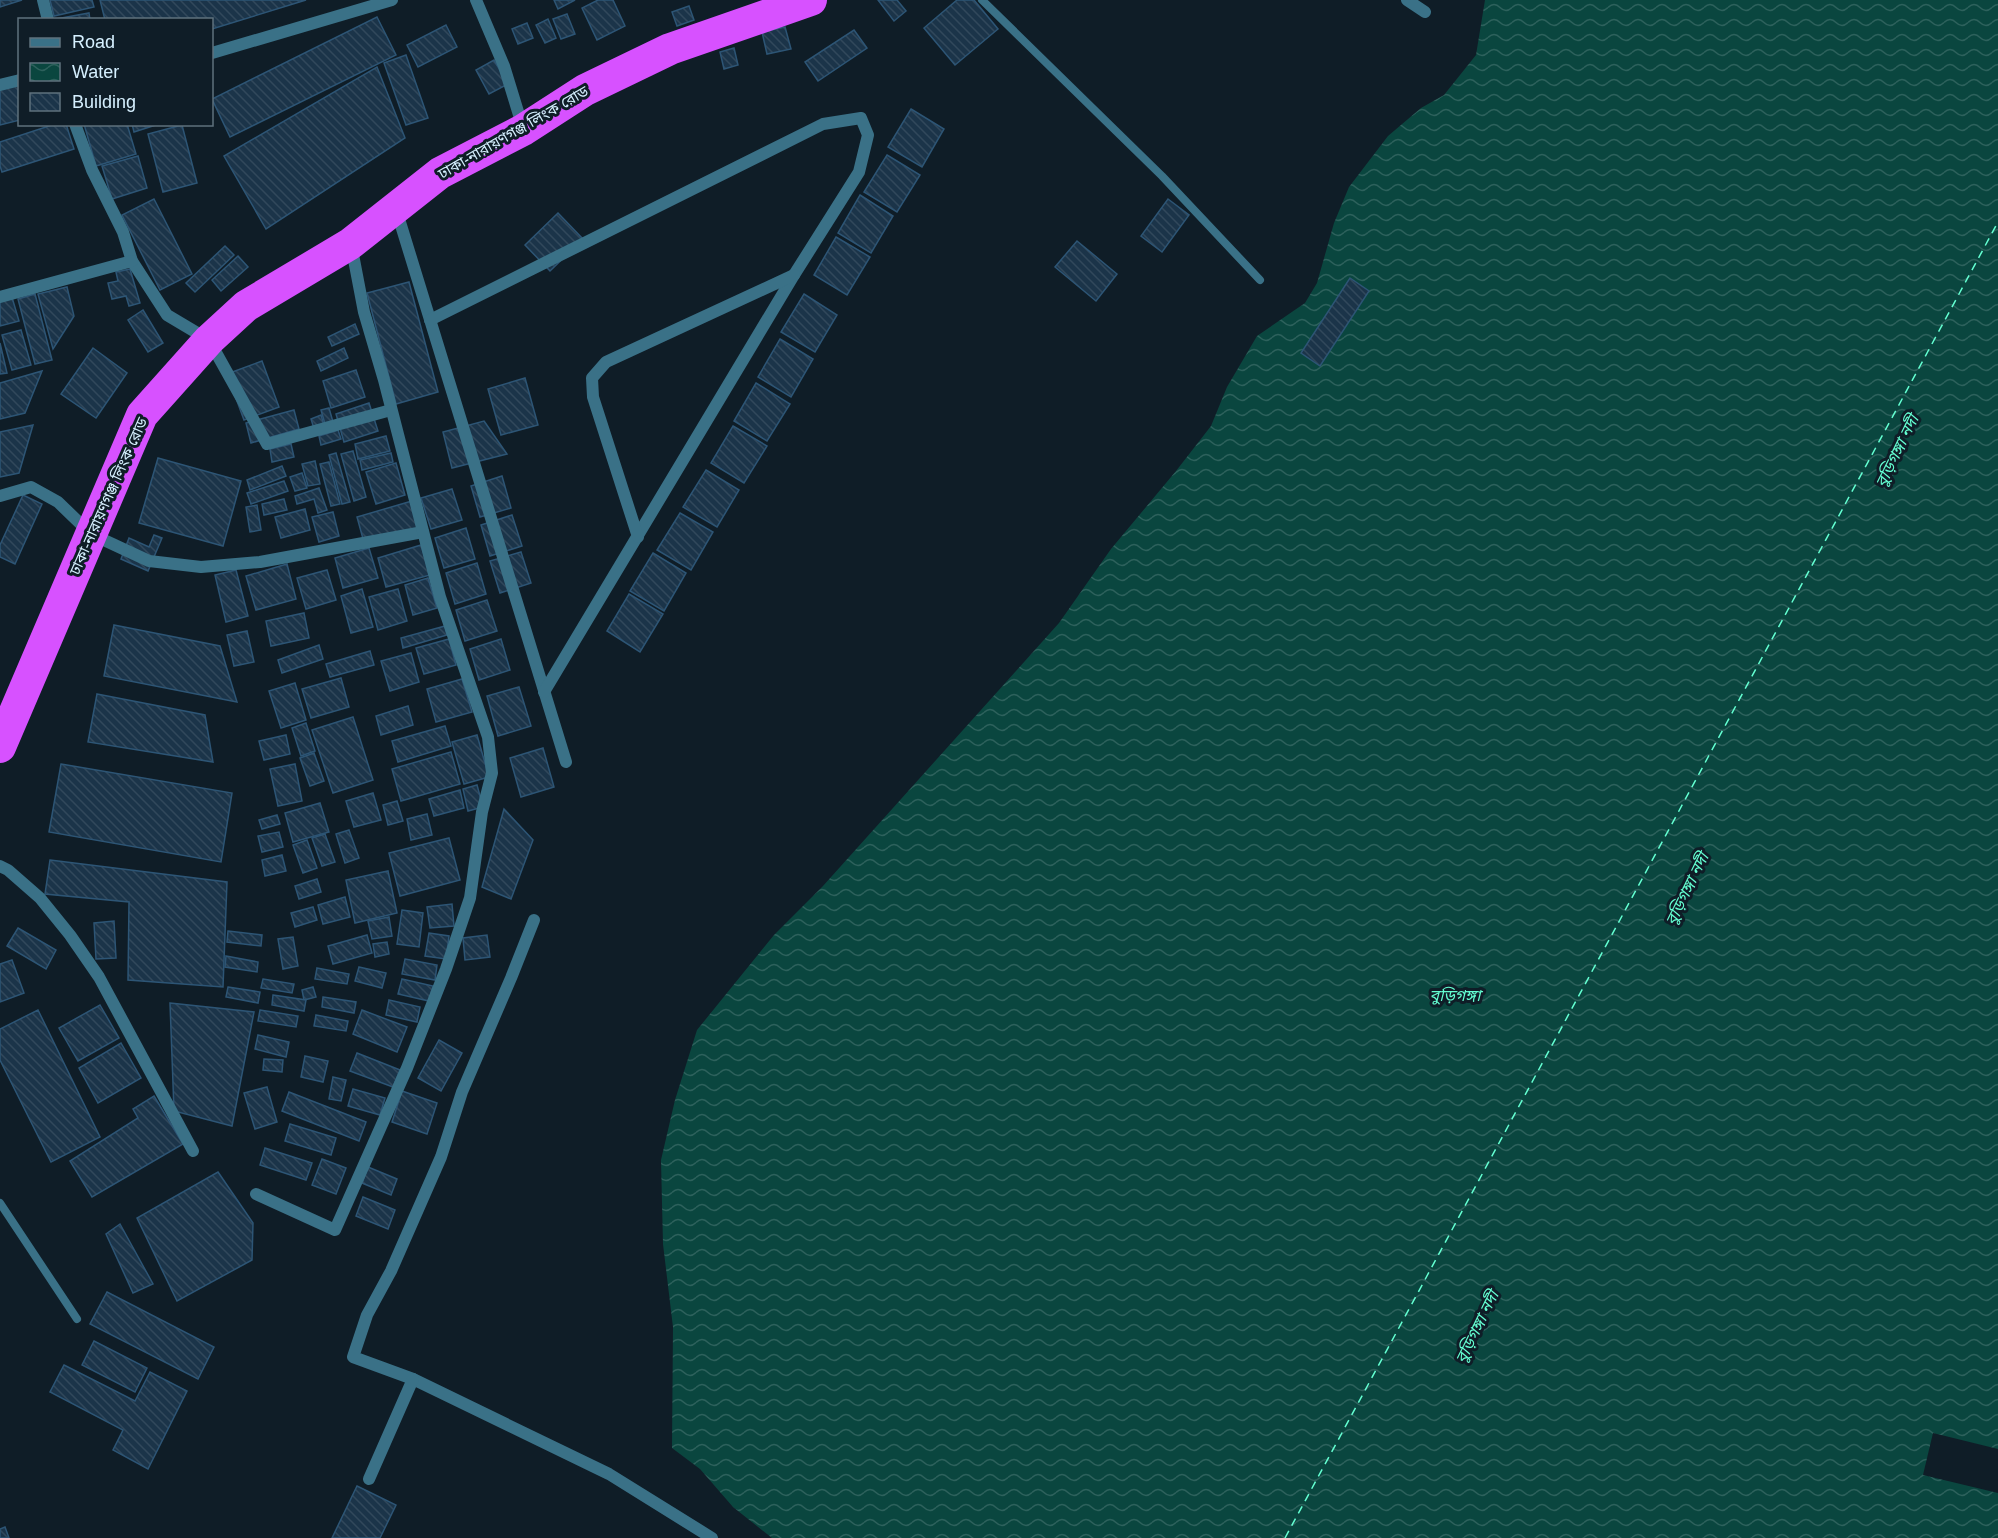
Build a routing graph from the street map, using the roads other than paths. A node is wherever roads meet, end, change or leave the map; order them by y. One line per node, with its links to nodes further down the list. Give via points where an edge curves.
1 (43, 0): 8 (street)
2 (392, 0): 9 (street)
3 (476, 0): 13 (street, via 504,66)
4 (811, 0): 13 (highway, ঢাকা-নারায়ণগঞ্জ লিংক রোড, via 669,49 585,90)
5 (982, 0): 18 (lane, via 1162,176)
6 (1411, 1): 7 (street)
7 (1425, 12)
8 (48, 18)
9 (213, 53)
10 (18, 80): 11 (street)
11 (0, 85)
12 (76, 126): 16 (street, via 92,170 123,231)
13 (523, 130): 14 (highway, ঢাকা-নারায়ণগঞ্জ লিংক রোড, via 440,173)
14 (396, 208): 15 (highway, ঢাকা-নারায়ণগঞ্জ লিংক রোড); 20 (street)
15 (350, 244): 21 (highway, ঢাকা-নারায়ণগঞ্জ লিংক রোড, via 246,306); 22 (street)
16 (132, 261): 19 (street); 21 (street, via 167,315)
17 (794, 275): 20 (street, via 859,172 868,135 861,118 823,124); 26 (street); 26 (street, via 606,362 592,378 593,397)
18 (1260, 280)
19 (0, 297)
20 (430, 320): 27 (street)
21 (209, 340): 22 (street, via 267,444); 25 (highway, ঢাকা-নারায়ণগঞ্জ লিংক রোড, via 142,415)
22 (391, 410): 24 (street)
23 (0, 496): 25 (street, via 31,487 58,502)
24 (423, 532): 25 (street, via 260,562 201,567 149,561); 33 (street, via 440,597 488,736 492,773 482,812 470,898 407,1068 334,1230)
25 (91, 534): 28 (highway, ঢাকা-নারায়ণগঞ্জ লিংক রোড)
26 (638, 537): 27 (street)
27 (544, 692): 29 (street)
28 (0, 747)
29 (566, 762)
30 (0, 866): 32 (street, via 40,898 94,969)
31 (534, 920): 36 (street, via 462,1092 441,1157 368,1315 353,1357)
32 (193, 1151)
33 (256, 1194)
34 (0, 1203): 35 (lane)
35 (77, 1319)
36 (413, 1380): 37 (street); 38 (street, via 609,1474)
37 (369, 1479)
38 (712, 1538)

